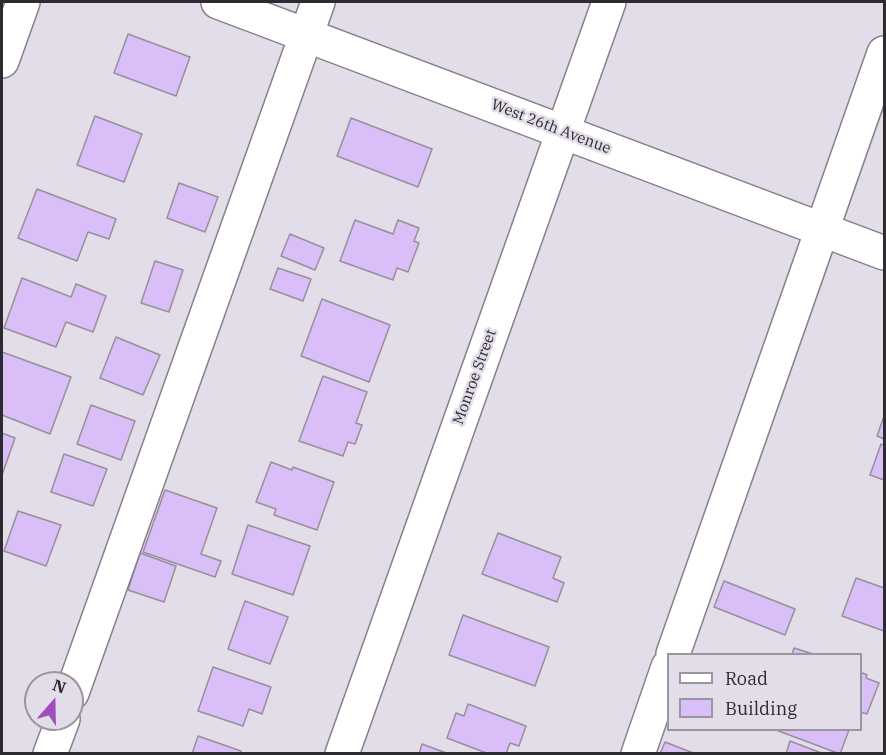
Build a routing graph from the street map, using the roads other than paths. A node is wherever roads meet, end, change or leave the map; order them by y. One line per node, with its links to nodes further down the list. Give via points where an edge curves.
1 (23, 2): 7 (street)
2 (218, 2): 5 (street, West 26th Avenue)
3 (318, 2): 5 (street)
4 (609, 2): 8 (street, Monroe Street)
5 (306, 34): 8 (street, West 26th Avenue); 12 (street)
6 (885, 53): 9 (street)
7 (2, 61)
8 (563, 131): 9 (street, West 26th Avenue); 16 (street, Monroe Street)
9 (822, 229): 10 (street, West 26th Avenue); 11 (street)
10 (885, 253)
11 (673, 653)
12 (80, 671)
13 (667, 673): 17 (street)
14 (58, 731): 15 (street)
15 (50, 753)
16 (342, 753)
17 (638, 753)

